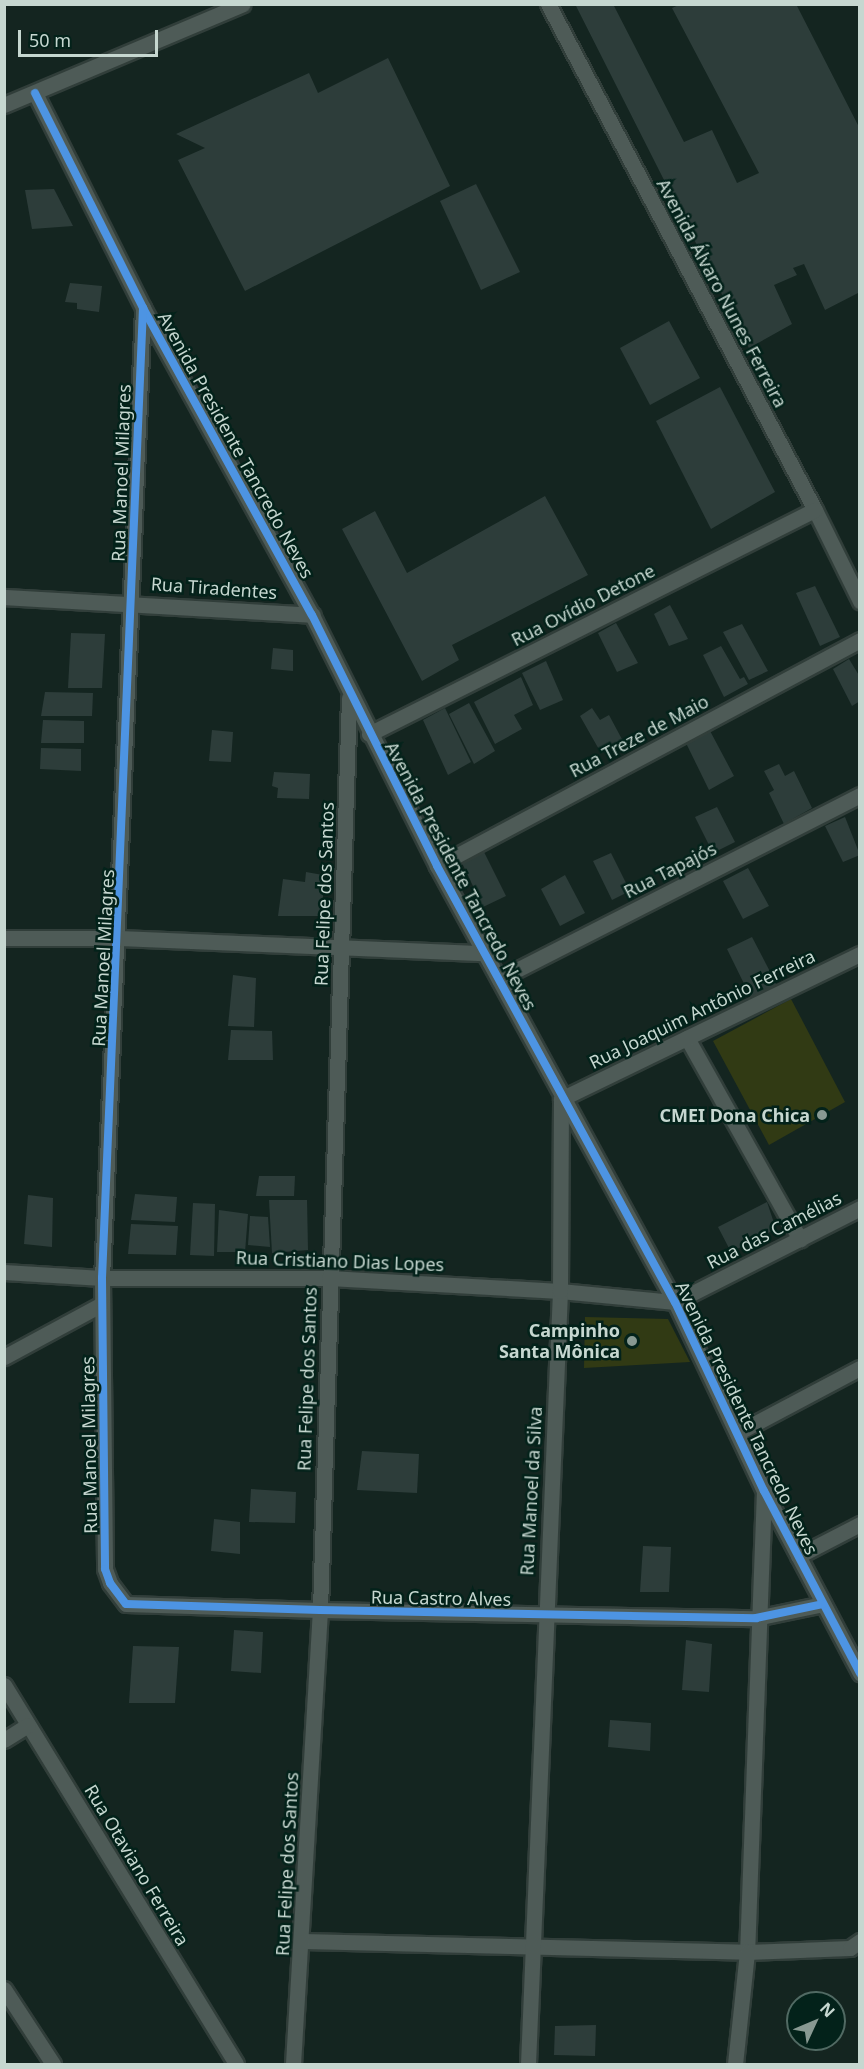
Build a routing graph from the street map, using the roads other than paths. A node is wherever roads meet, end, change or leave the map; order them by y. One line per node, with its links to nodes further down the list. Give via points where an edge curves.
1 (243, 4): 3 (street)
2 (548, 4): 6 (street, Avenida Álvaro Nunes Ferreira)
3 (35, 93): 4 (street); 5 (street, Avenida Presidente Tancredo Neves)
4 (4, 105)
5 (143, 308): 9 (street, Rua Manoel Milagres); 10 (street, Avenida Presidente Tancredo Neves)
6 (816, 510): 8 (street, Avenida Álvaro Nunes Ferreira); 13 (street, Rua Ovídio Detone)
7 (4, 597): 9 (street, Rua Tiradentes)
8 (860, 601)
9 (131, 602): 10 (street, Rua Tiradentes); 17 (street, Rua Manoel Milagres)
10 (312, 615): 12 (street, Avenida Presidente Tancredo Neves)
11 (860, 640): 15 (street, Rua Treze de Maio)
12 (349, 695): 13 (street, Avenida Presidente Tancredo Neves); 18 (street, Rua Felipe dos Santos)
13 (369, 734): 15 (street, Avenida Presidente Tancredo Neves)
14 (860, 795): 21 (street, Rua Tapajós)
15 (436, 866): 19 (street, Avenida Presidente Tancredo Neves)
16 (4, 938): 17 (street)
17 (119, 938): 18 (street); 27 (street, Rua Manoel Milagres)
18 (342, 949): 19 (street); 28 (street, Rua Felipe dos Santos)
19 (484, 953): 21 (street, Avenida Presidente Tancredo Neves)
20 (860, 954): 22 (street, Rua Joaquim Antônio Ferreira)
21 (499, 979): 23 (street, Avenida Presidente Tancredo Neves)
22 (687, 1038): 23 (street, Rua Joaquim Antônio Ferreira); 25 (street)
23 (561, 1099): 29 (street, Rua Manoel da Silva); 30 (street, Avenida Presidente Tancredo Neves)
24 (860, 1208): 25 (street, Rua das Camélias)
25 (800, 1239): 30 (street, Rua das Camélias)
26 (4, 1272): 27 (street, Rua Cristiano Dias Lopes)
27 (102, 1278): 28 (street, Rua Cristiano Dias Lopes); 31 (street, Rua Manoel Milagres)
28 (329, 1278): 29 (street, Rua Cristiano Dias Lopes); 40 (street, Rua Felipe dos Santos)
29 (560, 1291): 30 (street, Rua Cristiano Dias Lopes); 41 (street, Rua Manoel da Silva)
30 (675, 1302): 34 (street, Avenida Presidente Tancredo Neves)
31 (102, 1304): 32 (street); 38 (street, Rua Manoel Milagres, via 105,1569)
32 (4, 1357)
33 (860, 1368): 34 (street)
34 (737, 1433): 35 (street, Avenida Presidente Tancredo Neves)
35 (764, 1491): 37 (street, Avenida Presidente Tancredo Neves); 42 (street)
36 (860, 1524): 37 (street)
37 (798, 1556): 39 (street, Avenida Presidente Tancredo Neves)
38 (126, 1604): 40 (street, Rua Castro Alves)
39 (823, 1604): 42 (street, Rua Castro Alves); 43 (street, Avenida Presidente Tancredo Neves)
40 (320, 1610): 41 (street, Rua Castro Alves); 47 (street, Rua Felipe dos Santos)
41 (545, 1615): 42 (street, Rua Castro Alves); 49 (street, Rua Manoel da Silva)
42 (756, 1618): 50 (street)
43 (859, 1672)
44 (4, 1685): 45 (street, Rua Otaviano Ferreira)
45 (28, 1725): 46 (street); 53 (street, Rua Otaviano Ferreira)
46 (4, 1740)
47 (303, 1941): 49 (street); 54 (street, Rua Felipe dos Santos)
48 (860, 1941): 50 (street, via 850,1948)
49 (531, 1946): 50 (street); 55 (street, Rua Manoel da Silva)
50 (747, 1952): 56 (street)
51 (4, 1989): 52 (street)
52 (52, 2064)
53 (236, 2064)
54 (293, 2064)
55 (528, 2064)
56 (735, 2064)

